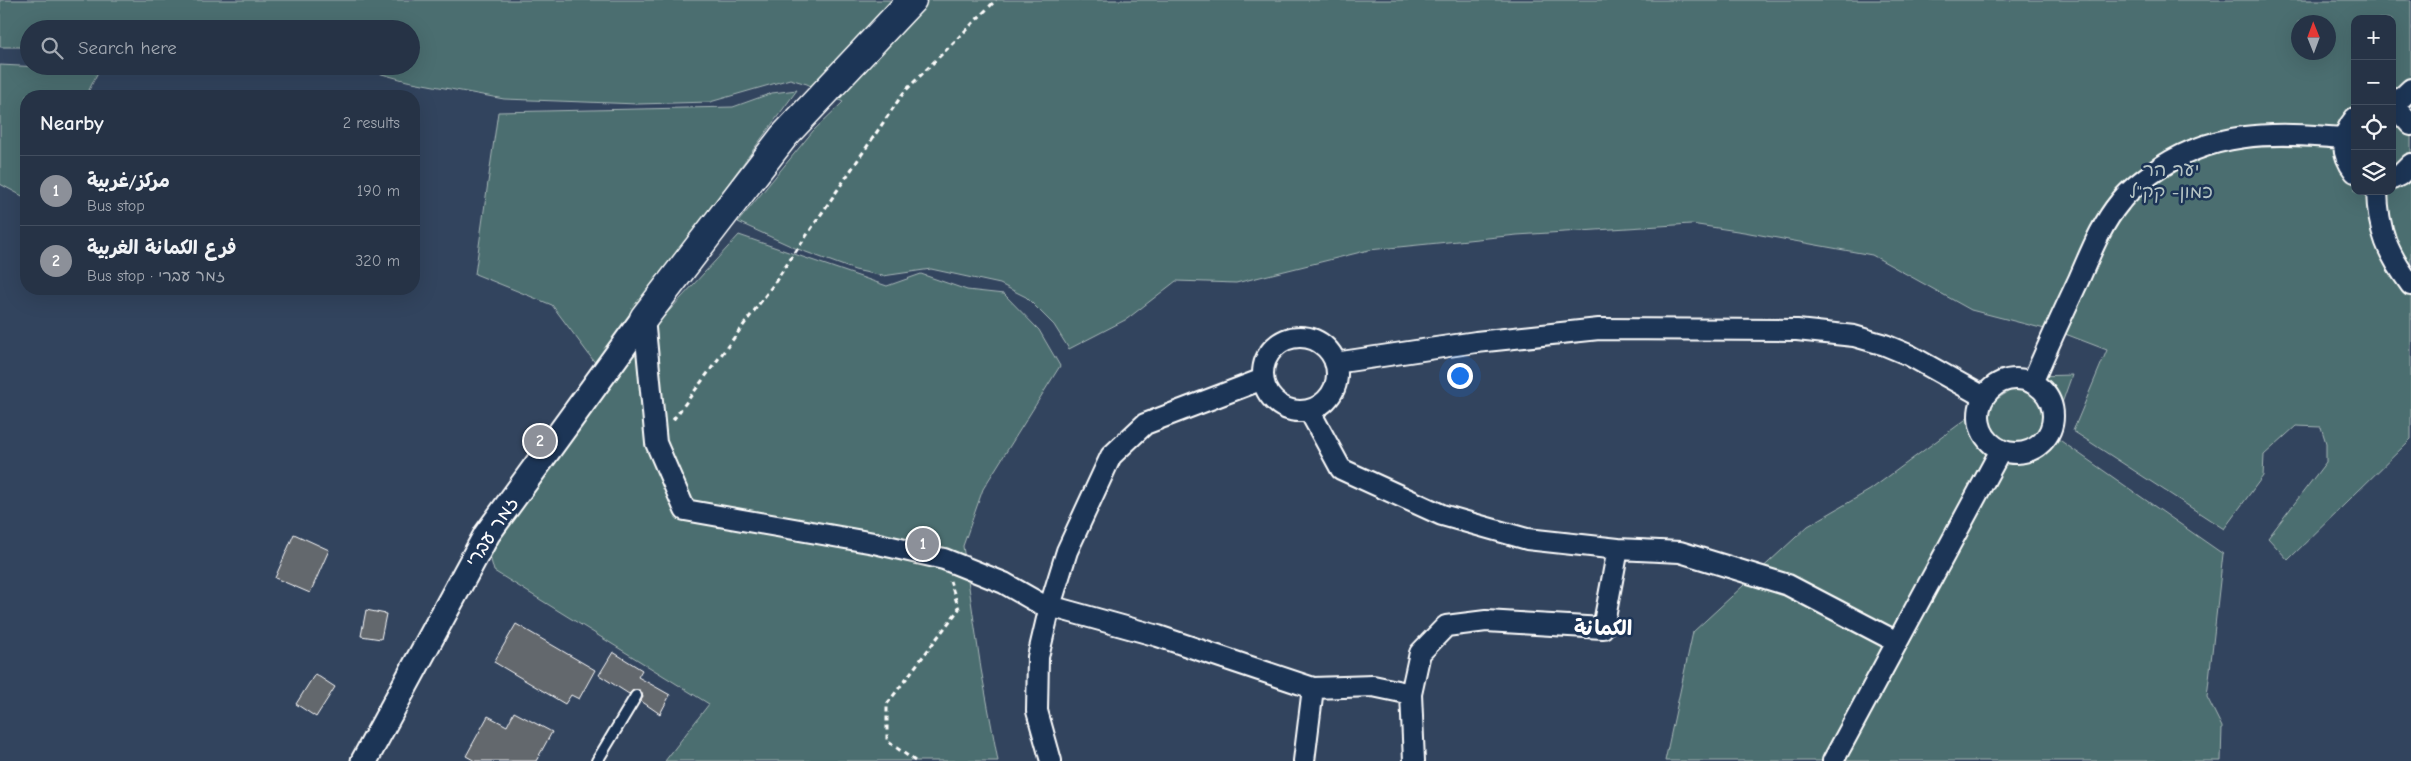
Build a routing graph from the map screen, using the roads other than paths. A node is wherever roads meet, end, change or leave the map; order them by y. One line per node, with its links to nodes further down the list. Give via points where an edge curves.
1 (912, 0): 13 (main road, via 784,136)
2 (2411, 89): 3 (street)
3 (2395, 105)
4 (2396, 111): 6 (street)
5 (2351, 123): 7 (street)
6 (2411, 125)
7 (2344, 138): 9 (street, via 2343,150); 16 (street, via 2293,133 2225,139 2163,164 2120,201 2100,231)
8 (2411, 164): 10 (street)
9 (2351, 167)
10 (2396, 178)
11 (2377, 195): 12 (street, via 2384,241)
12 (2411, 285)
13 (644, 318): 21 (street, via 656,443 686,510 874,543 944,559); 26 (street, זמר עברי, via 487,534)
14 (1335, 363): 15 (street, via 1321,343 1298,336 1275,345 1263,367); 17 (street, via 1476,342 1599,329 1797,330 1854,336 1885,345); 18 (street, via 1335,386 1329,396)
15 (1263, 379): 18 (street, via 1274,401 1285,407); 21 (street, via 1145,424 1111,456 1067,551)
16 (2032, 383): 17 (street, via 2014,379 2003,381); 19 (street, via 2046,394 2052,404 2054,416 2046,439 2026,452)
17 (1984, 397): 19 (street, via 1979,422 1983,433)
18 (1309, 410): 20 (street, via 1341,469 1442,515 1527,539)
19 (2001, 450): 22 (street)
20 (1618, 549): 22 (street, via 1680,552 1788,585); 24 (street, via 1603,628 1486,621 1446,626 1420,653)
21 (1050, 606): 23 (street, via 1158,636); 28 (street, via 1038,656 1037,711)
22 (1897, 642): 31 (street)
23 (1313, 688): 24 (street, via 1373,686); 29 (street)
24 (1411, 694): 30 (street)
25 (636, 696): 27 (lane)
26 (364, 761)
27 (597, 761)
28 (1052, 761)
29 (1304, 761)
30 (1414, 761)
31 (1833, 761)

